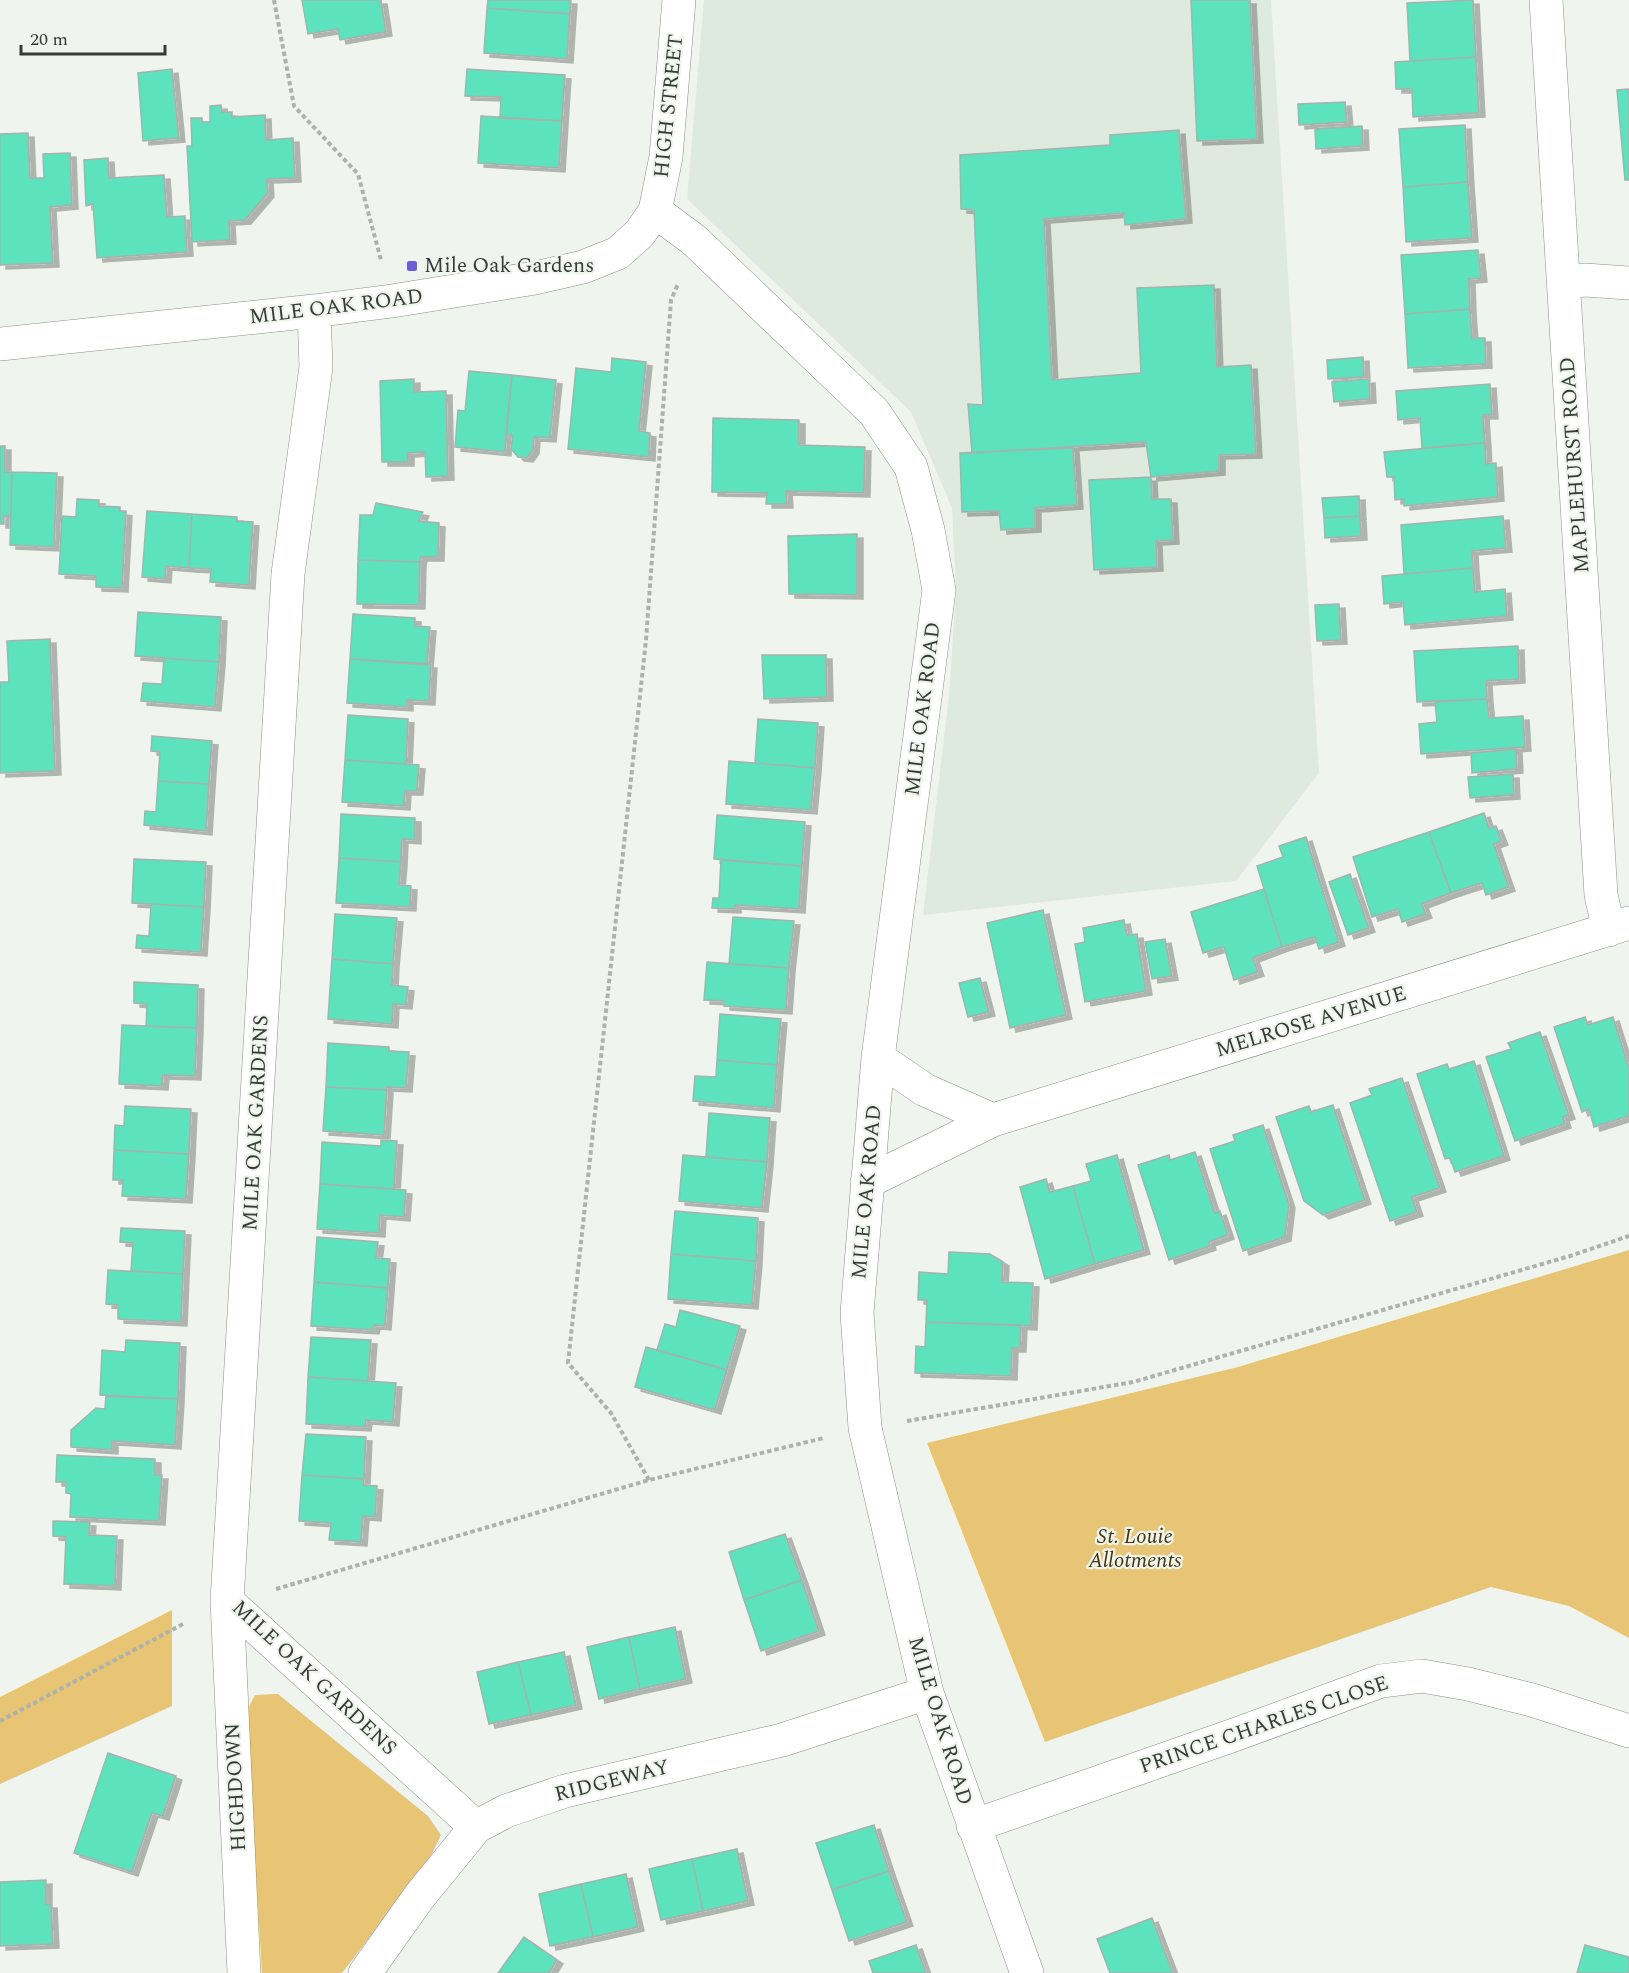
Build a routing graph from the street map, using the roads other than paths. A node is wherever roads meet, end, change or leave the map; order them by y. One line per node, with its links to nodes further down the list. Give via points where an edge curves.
1 (679, 0): 3 (street, HIGH STREET, via 666,157)
2 (1546, 0): 4 (street, MAPLEHURST ROAD)
3 (655, 212): 6 (street, MILE OAK ROAD, via 618,253 583,267 536,278); 9 (street, MILE OAK ROAD, via 694,240 874,412 911,466 928,530 939,590)
4 (1564, 283): 5 (street); 8 (street, MAPLEHURST ROAD, via 1601,895)
5 (1629, 283)
6 (314, 311): 7 (street, MILE OAK ROAD); 12 (street, MILE OAK GARDENS, via 316,367 288,574)
7 (0, 344)
8 (1619, 926): 10 (street, MELROSE AVENUE)
9 (878, 1058): 10 (street, via 926,1090); 11 (street, MILE OAK ROAD)
10 (993, 1120): 11 (street, MELROSE AVENUE)
11 (867, 1182): 13 (street, MILE OAK ROAD, via 857,1313 865,1428)
12 (227, 1601): 16 (street, MILE OAK GARDENS); 17 (street, HIGHDOWN)
13 (927, 1693): 15 (street, MILE OAK ROAD); 16 (street, RIDGEWAY, via 782,1740 564,1791 506,1811)
14 (1629, 1731): 15 (street, PRINCE CHARLES CLOSE, via 1468,1684 1422,1676 1381,1681)
15 (973, 1826): 19 (street, MILE OAK ROAD)
16 (476, 1827): 18 (street, RIDGEWAY)
17 (244, 1973)
18 (365, 1973)
19 (1027, 1973)

